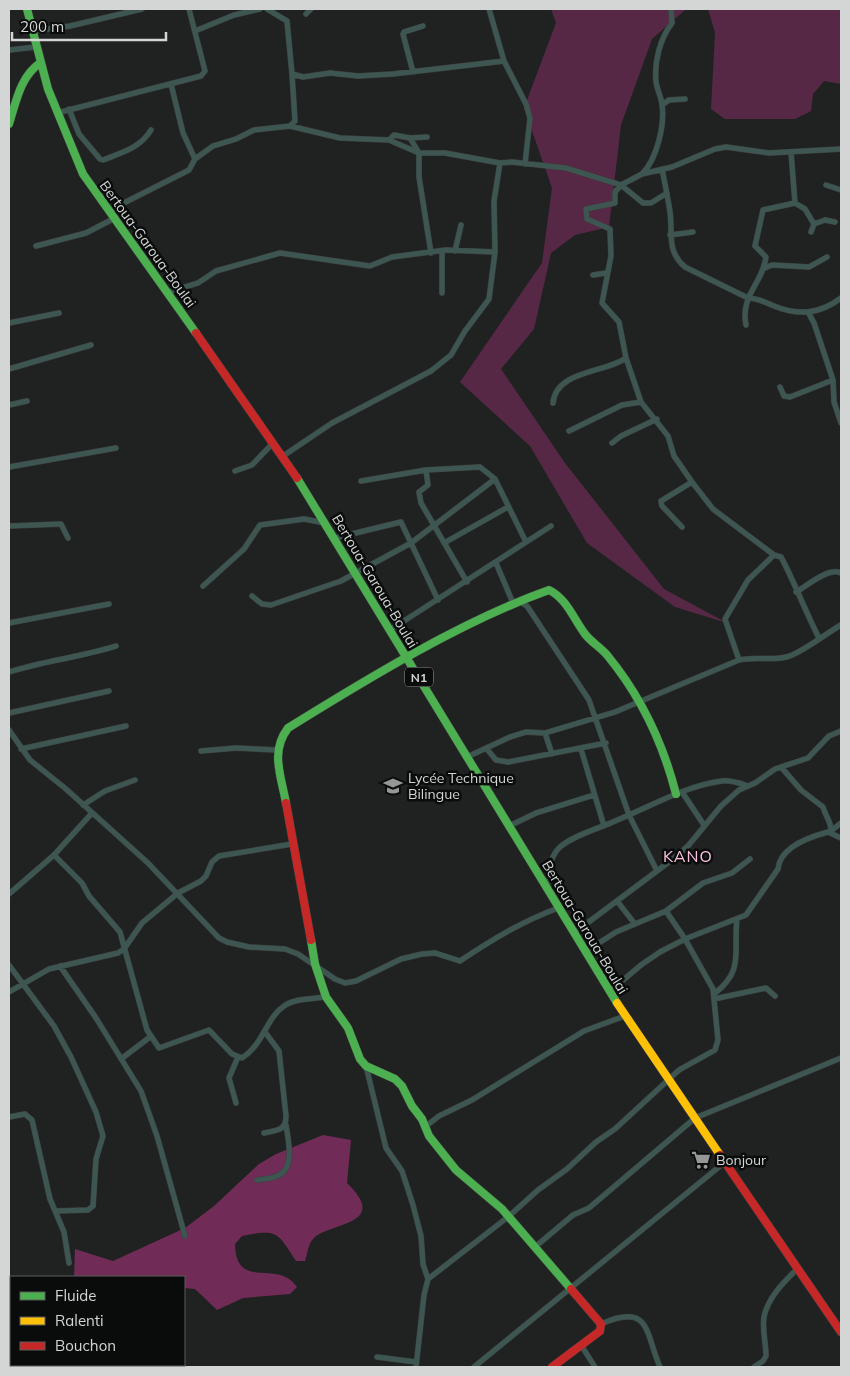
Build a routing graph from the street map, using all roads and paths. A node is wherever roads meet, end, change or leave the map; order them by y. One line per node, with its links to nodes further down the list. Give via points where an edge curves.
1 (27, 9): 11 (main road, Bertoua-Garoua-Boulai / N1)
2 (142, 9): 11 (street, via 70,26)
3 (189, 9): 12 (street)
4 (260, 9): 12 (street, via 234,15)
5 (267, 9): 18 (street, via 287,20)
6 (311, 9): 9 (street)
7 (489, 9): 15 (street)
8 (671, 9): 21 (street, via 672,23 664,34 656,67)
9 (306, 14)
10 (423, 26): 17 (street, via 403,34)
11 (32, 31): 13 (main road, Bertoua-Garoua-Boulai / N1)
12 (195, 31): 19 (street, via 204,74)
13 (36, 47): 14 (street); 16 (main road, Bertoua-Garoua-Boulai / N1)
14 (9, 50)
15 (504, 62): 17 (street); 35 (street, via 530,118)
16 (40, 63): 23 (main road, Bertoua-Garoua-Boulai / N1); 24 (main road, via 24,79)
17 (413, 72): 18 (street, via 358,76 330,73 303,78)
18 (292, 74): 25 (street, via 295,121)
19 (171, 84): 22 (street); 33 (street, via 183,133)
20 (685, 99): 21 (street, via 669,100)
21 (662, 105): 37 (street, via 659,137 649,167)
22 (69, 109): 23 (street); 26 (street, via 78,134 103,160 132,149)
23 (56, 113): 43 (main road, Bertoua-Garoua-Boulai / N1, via 83,174)
24 (9, 124)
25 (290, 126): 29 (street, via 340,138); 33 (street, via 254,130 236,140 212,146)
26 (151, 130)
27 (410, 138): 28 (street); 29 (street, via 394,135); 32 (street)
28 (427, 138)
29 (389, 140): 32 (street)
30 (841, 149): 31 (street)
31 (791, 152): 36 (street, via 726,147); 42 (street)
32 (419, 153): 34 (street, via 445,153); 55 (street, via 419,177)
33 (195, 159): 43 (street, via 189,170)
34 (500, 163): 35 (street); 54 (street, via 494,201)
35 (525, 164): 38 (street, via 566,168)
36 (662, 169): 37 (street); 41 (street)
37 (642, 174): 38 (street)
38 (621, 185): 41 (street, via 643,203 651,203); 58 (street, via 615,192 615,203 586,209 586,219 610,229)
39 (826, 186): 40 (street)
40 (841, 190)
41 (667, 193): 50 (street)
42 (795, 203): 46 (street, via 805,208); 57 (street, via 763,210 755,246 766,257)
43 (108, 212): 44 (main road, Bertoua-Garoua-Boulai / N1)
44 (113, 220): 51 (street, via 86,233); 60 (main road, Bertoua-Garoua-Boulai / N1)
45 (836, 222): 46 (street, via 825,220)
46 (814, 224): 49 (street)
47 (461, 225): 53 (street)
48 (693, 232): 50 (street)
49 (811, 232)
50 (670, 235): 62 (street, via 676,259)
51 (36, 246)
52 (442, 251): 53 (street); 55 (street); 61 (street)
53 (455, 251): 54 (street)
54 (495, 252): 83 (street, via 489,299 444,362 332,424)
55 (431, 253): 60 (street, via 392,257 370,266 280,253 216,271 198,283)
56 (827, 257): 57 (street, via 808,267)
57 (764, 268): 62 (street)
58 (606, 273): 59 (street); 69 (street, via 602,303 619,322)
59 (593, 275)
60 (168, 293): 80 (main road, Bertoua-Garoua-Boulai / N1)
61 (442, 293)
62 (748, 298): 64 (street, via 757,298 790,312); 67 (street, via 744,314)
63 (841, 298): 64 (street, via 830,306)
64 (808, 312): 71 (street)
65 (59, 313): 66 (street)
66 (9, 323)
67 (746, 325)
68 (91, 345): 70 (street)
69 (626, 358): 74 (street); 75 (street, via 574,377 558,389)
70 (9, 369)
71 (833, 380): 72 (street, via 790,397 784,396); 78 (street, via 834,402)
72 (780, 388)
73 (28, 401): 76 (street)
74 (641, 402): 77 (street); 79 (street, via 622,405)
75 (553, 403)
76 (9, 405)
77 (657, 419): 81 (street); 89 (street, via 668,436 674,456)
78 (841, 422)
79 (569, 431)
80 (273, 443): 83 (main road, Bertoua-Garoua-Boulai / N1); 86 (street, via 252,465)
81 (612, 443)
82 (116, 448): 84 (street)
83 (282, 456): 91 (main road, Bertoua-Garoua-Boulai / N1)
84 (9, 467)
85 (426, 470): 87 (street, via 480,467); 88 (street); 93 (street, via 428,487 419,495)
86 (235, 471)
87 (495, 479): 90 (street); 93 (street)
88 (361, 482)
89 (692, 482): 95 (street, via 661,501); 101 (street, via 713,509)
90 (508, 508): 98 (street); 99 (street)
91 (326, 523): 97 (main road, Bertoua-Garoua-Boulai / N1); 106 (street, via 304,519 260,524 244,549)
92 (9, 526): 96 (street, via 61,524)
93 (435, 526): 98 (street); 100 (street)
94 (551, 526): 99 (street)
95 (682, 527)
96 (68, 538)
97 (335, 538): 100 (street, via 399,521 404,524); 103 (main road, Bertoua-Garoua-Boulai / N1)
98 (444, 542): 105 (street)
99 (526, 542): 102 (street)
100 (411, 543): 103 (street); 109 (street)
101 (774, 555): 107 (street, via 781,557); 118 (street, via 748,580 725,619)
102 (496, 563): 105 (street); 110 (street)
103 (356, 573): 108 (street, via 271,604 262,604); 114 (main road, Bertoua-Garoua-Boulai / N1)
104 (841, 573): 107 (street, via 829,573)
105 (467, 582): 109 (street)
106 (203, 586)
107 (796, 592): 115 (street)
108 (252, 596)
109 (438, 600): 114 (street)
110 (516, 602): 117 (main road); 121 (main road, via 546,590 553,591 586,636 608,656); 123 (street, via 527,606 534,615 583,689)
111 (109, 604): 112 (street)
112 (9, 623)
113 (841, 625): 115 (street)
114 (390, 630): 117 (main road, Bertoua-Garoua-Boulai / N1)
115 (819, 638): 118 (street, via 786,658 766,660 750,657)
116 (116, 646): 119 (street)
117 (408, 659): 132 (main road, via 288,728); 135 (main road, Bertoua-Garoua-Boulai / N1)
118 (739, 660): 121 (street)
119 (9, 672)
120 (109, 691): 122 (street)
121 (641, 702): 123 (street); 139 (main road, via 662,745)
122 (9, 713)
123 (596, 717): 127 (street); 128 (street)
124 (126, 726): 130 (street)
125 (9, 730): 130 (street)
126 (841, 731): 136 (street, via 829,736 808,758)
127 (545, 733): 129 (street, via 526,732); 134 (street)
128 (606, 744): 131 (street); 143 (street)
129 (486, 748): 134 (street, via 502,762); 135 (street)
130 (21, 749): 141 (street)
131 (581, 749): 134 (street); 140 (street)
132 (276, 750): 133 (street, via 236,748); 149 (main road)
133 (201, 751)
134 (552, 754)
135 (467, 758): 145 (main road, Bertoua-Garoua-Boulai / N1)
136 (780, 767): 138 (street); 144 (street, via 801,790 823,807 831,822 831,830)
137 (136, 780): 141 (street, via 105,791)
138 (748, 786): 139 (street, via 723,781); 147 (street, via 734,794)
139 (679, 793): 143 (street); 147 (street)
140 (594, 795): 145 (street, via 536,813); 146 (street)
141 (83, 805): 142 (street)
142 (92, 813): 150 (street); 155 (street)
143 (629, 815): 146 (street); 152 (street)
144 (841, 823)
145 (509, 826): 153 (main road, Bertoua-Garoua-Boulai / N1)
146 (604, 826): 153 (street, via 560,847 550,865)
147 (704, 826): 152 (street, via 688,846)
148 (841, 838): 159 (street, via 828,832 786,852 751,910)
149 (292, 844): 155 (street, via 219,856 201,881); 165 (main road)
150 (54, 855): 154 (street); 163 (street, via 82,883 120,932)
151 (750, 859): 158 (street, via 732,873 703,883)
152 (657, 871): 156 (street)
153 (546, 888): 157 (main road, Bertoua-Garoua-Boulai / N1)
154 (9, 894)
155 (178, 894): 163 (street, via 142,922); 165 (street, via 219,938 249,947 285,949)
156 (617, 901): 160 (street); 161 (street)
157 (559, 908): 161 (main road, Bertoua-Garoua-Boulai / N1); 165 (street, via 508,929 460,961 435,953 401,958 356,981 345,983 334,979)
158 (666, 911): 160 (street); 162 (street)
159 (737, 919): 162 (street); 172 (street, via 736,966 727,984)
160 (635, 924): 164 (street)
161 (574, 933): 164 (main road, Bertoua-Garoua-Boulai / N1)
162 (685, 939): 170 (street, via 641,964); 172 (street)
163 (124, 949): 167 (street, via 112,956); 176 (street)
164 (585, 952): 170 (main road, Bertoua-Garoua-Boulai / N1)
165 (315, 964): 171 (main road)
166 (9, 965): 168 (street)
167 (60, 966): 168 (street, via 39,973); 179 (street)
168 (24, 983): 169 (street); 190 (street, via 71,1057 96,1112 103,1136 96,1160 93,1206 88,1210)
169 (9, 992)
170 (610, 992): 174 (main road, Bertoua-Garoua-Boulai / N1)
171 (326, 996): 175 (street, via 284,1006); 180 (main road, via 348,1028 356,1051)
172 (714, 996): 173 (street, via 766,988); 181 (street, via 718,1040 715,1050 679,1070)
173 (775, 996)
174 (626, 1016): 181 (main road, Bertoua-Garoua-Boulai / N1); 186 (street, via 584,1031 472,1100 439,1116)
175 (265, 1032): 177 (street, via 250,1053); 185 (street, via 279,1051)
176 (150, 1037): 177 (street, via 156,1046 162,1048 209,1030); 179 (street)
177 (238, 1057): 182 (street, via 229,1078)
178 (841, 1058): 184 (street)
179 (121, 1059): 192 (street, via 141,1091 151,1117)
180 (366, 1066): 186 (main road, via 395,1079 402,1086); 196 (street, via 386,1148 402,1171 413,1205)
181 (670, 1080): 184 (main road, Bertoua-Garoua-Boulai / N1); 191 (street)
182 (236, 1103)
183 (9, 1117): 190 (street, via 24,1114 32,1120 42,1170)
184 (695, 1118): 188 (main road, Bertoua-Garoua-Boulai / N1); 193 (street, via 589,1208 574,1215)
185 (286, 1125): 187 (street); 189 (street, via 290,1151 287,1167 278,1176)
186 (425, 1128): 191 (main road, via 456,1170)
187 (264, 1132)
188 (725, 1162): 195 (main road, Bertoua-Garoua-Boulai / N1); 197 (street)
189 (256, 1180)
190 (56, 1211): 194 (street, via 64,1232)
191 (508, 1217): 193 (main road); 196 (street)
192 (185, 1236)
193 (535, 1247): 197 (main road)
194 (68, 1263)
195 (798, 1268): 199 (main road, Bertoua-Garoua-Boulai / N1); 207 (street, via 779,1286 770,1302 764,1316 766,1356)
196 (428, 1279): 202 (street)
197 (571, 1288): 198 (main road); 203 (street)
198 (601, 1324): 200 (main road, via 600,1331); 206 (street, via 622,1316 639,1319 646,1326)
199 (841, 1332)
200 (582, 1345): 204 (main road); 205 (street)
201 (377, 1357): 202 (street)
202 (416, 1365)
203 (474, 1367)
204 (552, 1367)
205 (595, 1367)
206 (660, 1367)
207 (754, 1367)

